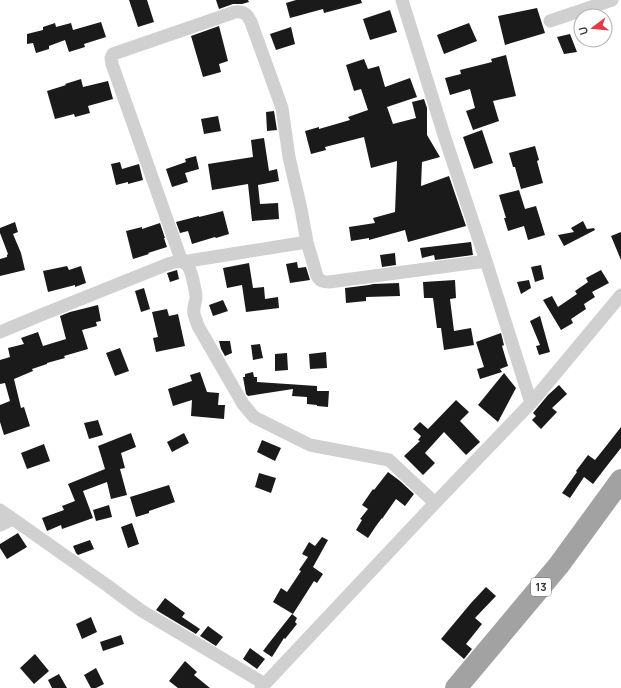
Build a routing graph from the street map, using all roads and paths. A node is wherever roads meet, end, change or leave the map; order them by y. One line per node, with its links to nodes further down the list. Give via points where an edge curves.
1 (402, 0): 5 (street)
2 (612, 0): 3 (street)
3 (550, 21)
4 (307, 242): 5 (street, via 317,276 324,282); 6 (street); 6 (street, via 289,157 282,108 249,17 241,12 235,12 113,54 111,58)
5 (486, 261): 9 (street)
6 (182, 262): 8 (street, via 168,264); 11 (street, via 192,273 196,291 194,314 198,326 243,404 254,417 310,445 389,460)
7 (621, 295): 9 (street)
8 (0, 332)
9 (531, 403): 11 (street)
10 (621, 480): 16 (highway, 13, via 559,565)
11 (434, 503): 15 (street)
12 (0, 510): 13 (street)
13 (13, 518): 14 (street); 15 (street, via 142,611)
14 (0, 525)
15 (263, 686)
16 (456, 688)

